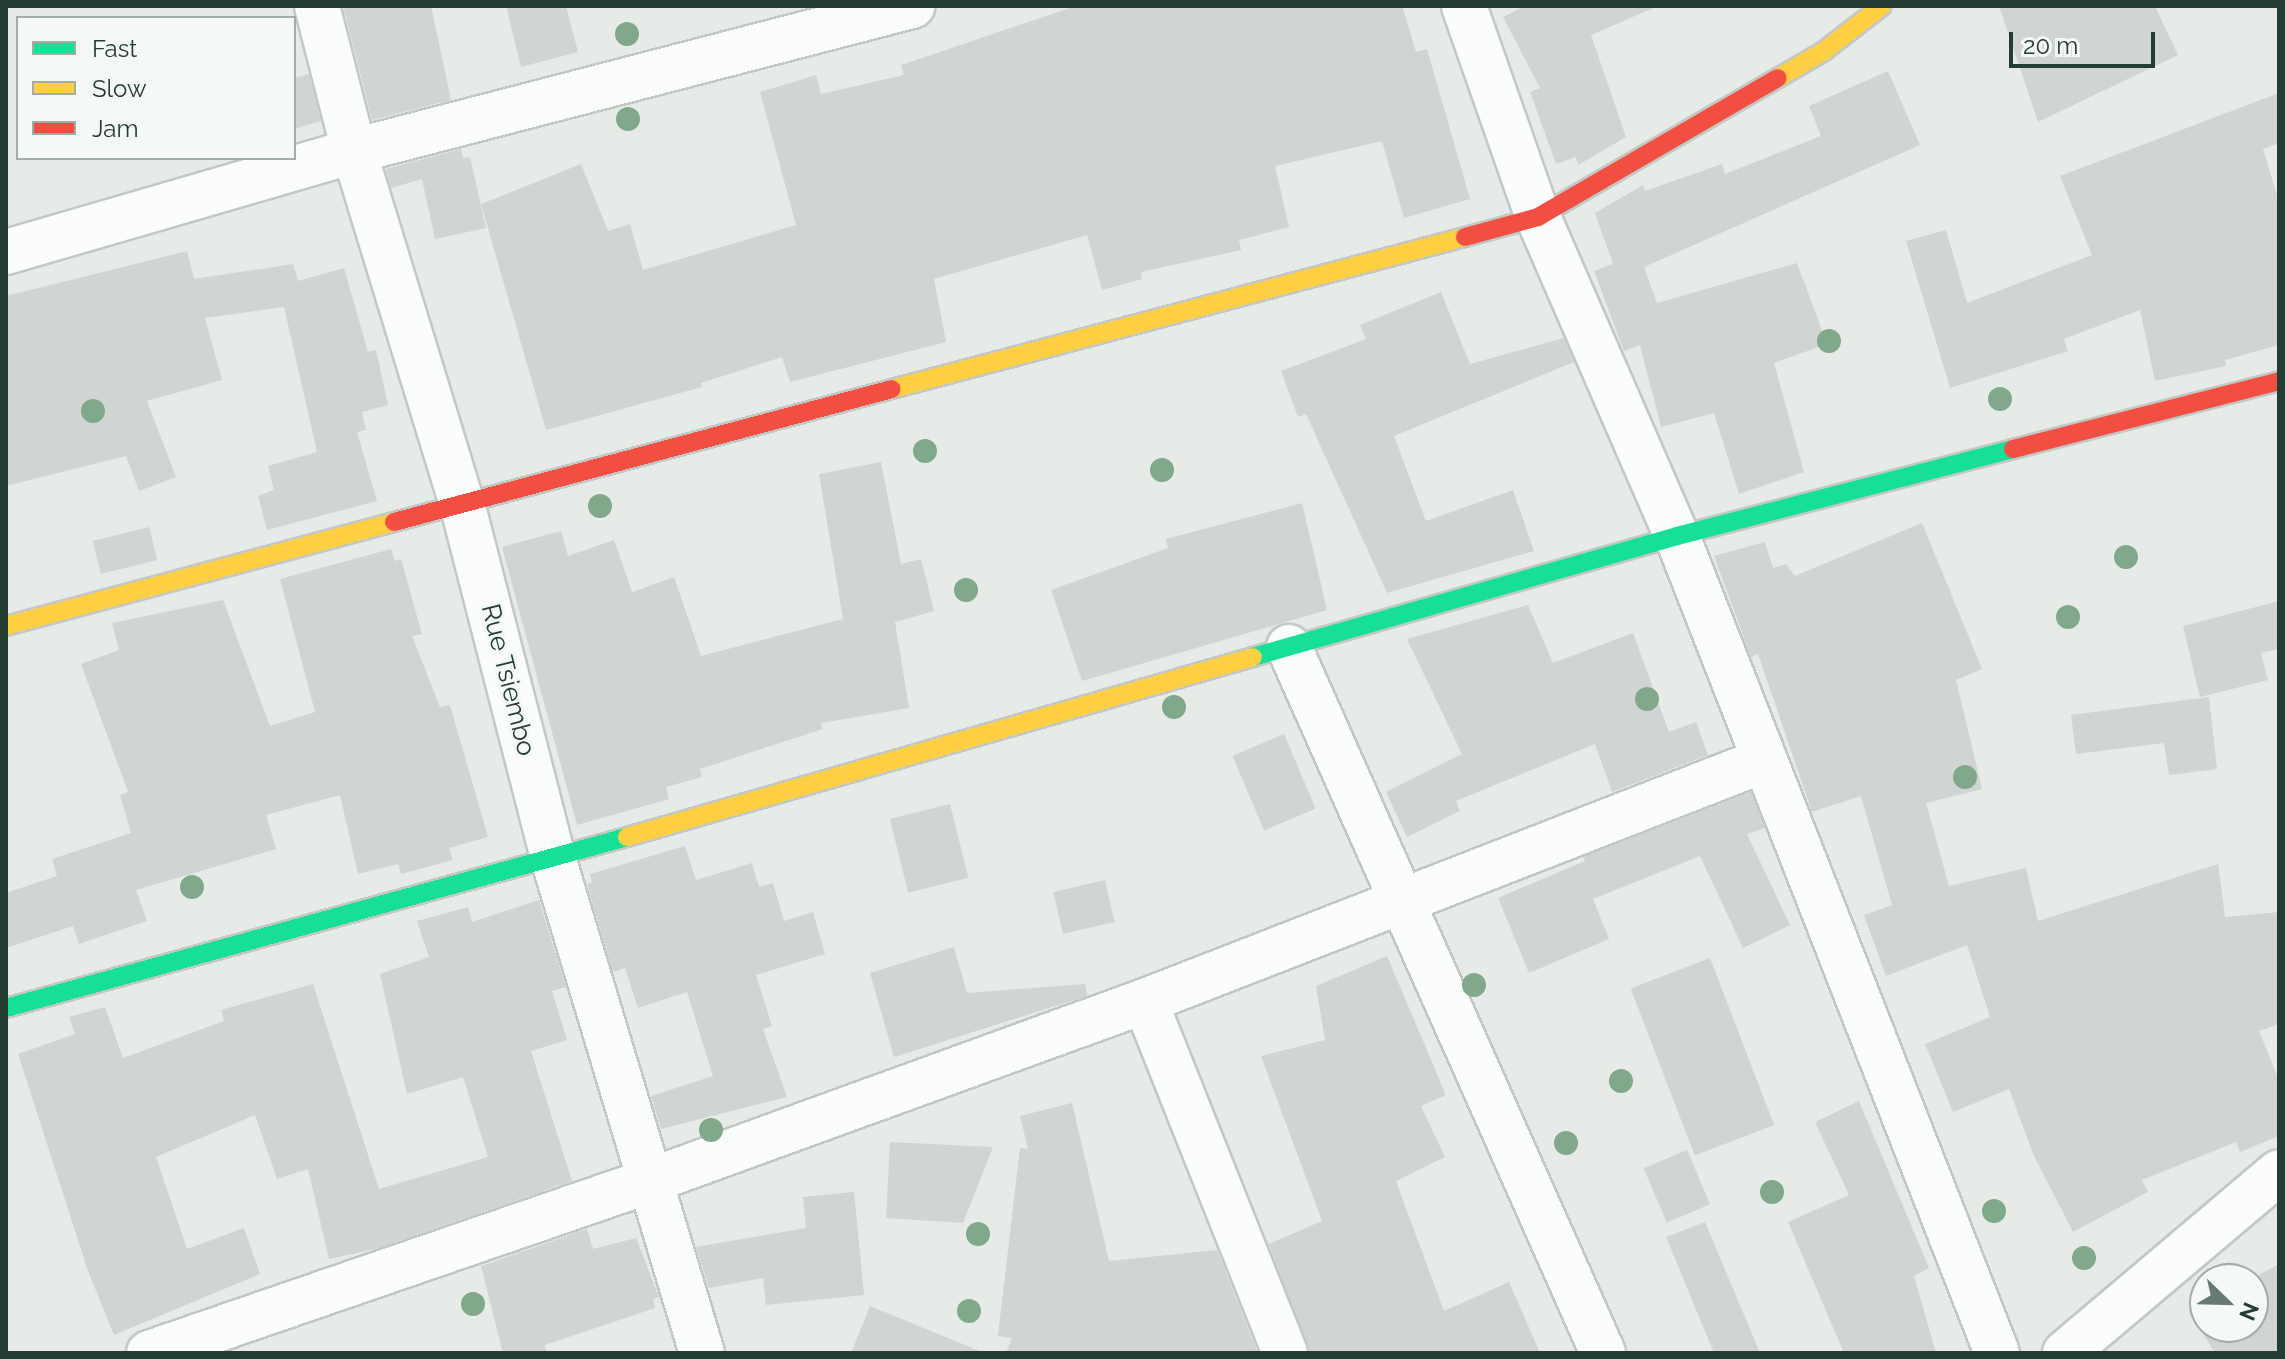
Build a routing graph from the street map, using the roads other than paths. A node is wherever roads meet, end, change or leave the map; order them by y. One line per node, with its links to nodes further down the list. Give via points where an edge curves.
1 (317, 6): 5 (street, Rue Tsiembo)
2 (912, 6): 5 (street)
3 (1464, 6): 6 (street)
4 (1882, 6): 6 (street, via 1824,51)
5 (354, 151): 7 (street); 9 (street, Rue Tsiembo)
6 (1538, 217): 9 (street); 10 (street)
7 (6, 252)
8 (2279, 381): 10 (street)
9 (463, 507): 11 (street); 14 (street, Rue Tsiembo)
10 (1677, 536): 12 (street); 13 (street)
11 (6, 626)
12 (1289, 647): 14 (street); 15 (street)
13 (1762, 761): 15 (street); 24 (street)
14 (553, 858): 17 (street); 19 (street, Rue Tsiembo)
15 (1403, 903): 16 (street); 23 (street)
16 (1145, 1001): 19 (street); 22 (street)
17 (6, 1008)
18 (2279, 1172): 25 (street)
19 (652, 1180): 20 (street); 21 (street, Rue Tsiembo)
20 (149, 1353)
21 (702, 1353)
22 (1285, 1353)
23 (1603, 1353)
24 (1997, 1353)
25 (2065, 1353)

